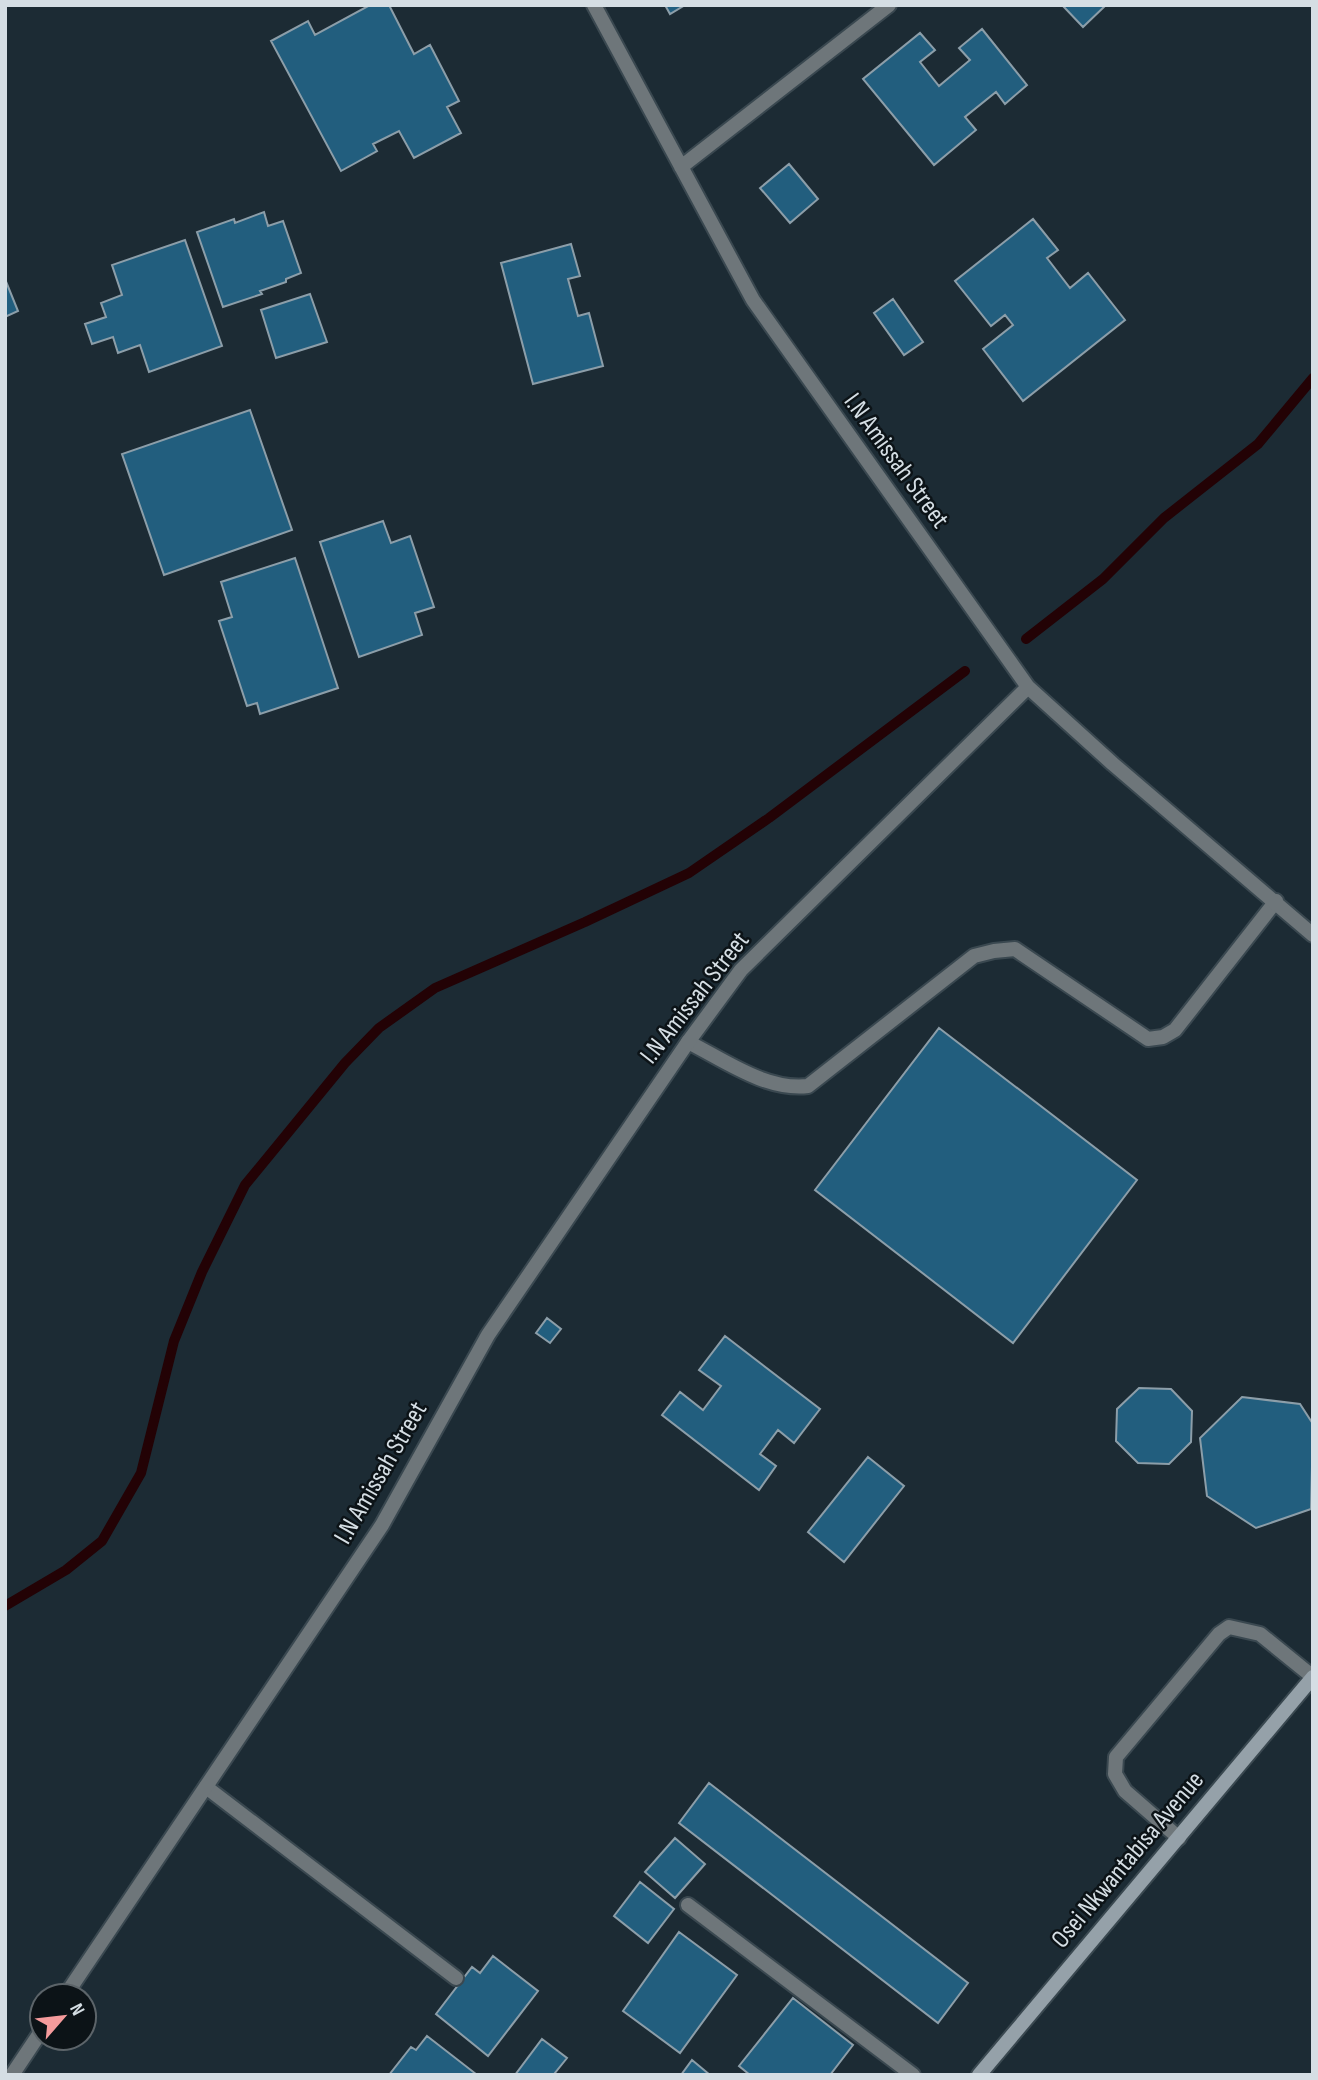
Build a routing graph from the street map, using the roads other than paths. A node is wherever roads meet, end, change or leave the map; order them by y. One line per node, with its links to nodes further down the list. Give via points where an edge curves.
1 (594, 5): 3 (street, I.N Amissah Street)
2 (888, 5): 3 (street)
3 (681, 167): 4 (street, I.N Amissah Street, via 753,300)
4 (1028, 687): 5 (street); 7 (street, I.N Amissah Street, via 741,970)
5 (1276, 901): 6 (street); 7 (street, via 1175,1030 1163,1037 1148,1039 1015,949 974,956 808,1086 794,1088 763,1080)
6 (1313, 935)
7 (688, 1042): 9 (street, I.N Amissah Street, via 488,1335 382,1525)
8 (1313, 1677): 10 (street, Osei Nkwantabisa Avenue); 10 (street, via 1260,1634 1229,1627 1124,1747 1116,1757 1115,1774 1125,1791)
9 (206, 1787): 12 (street); 13 (street, I.N Amissah Street)
10 (1179, 1838): 15 (street, Osei Nkwantabisa Avenue)
11 (688, 1905): 17 (street)
12 (456, 1978)
13 (74, 1982)
14 (28, 2051): 16 (street)
15 (985, 2073)
16 (12, 2075)
17 (913, 2075)

